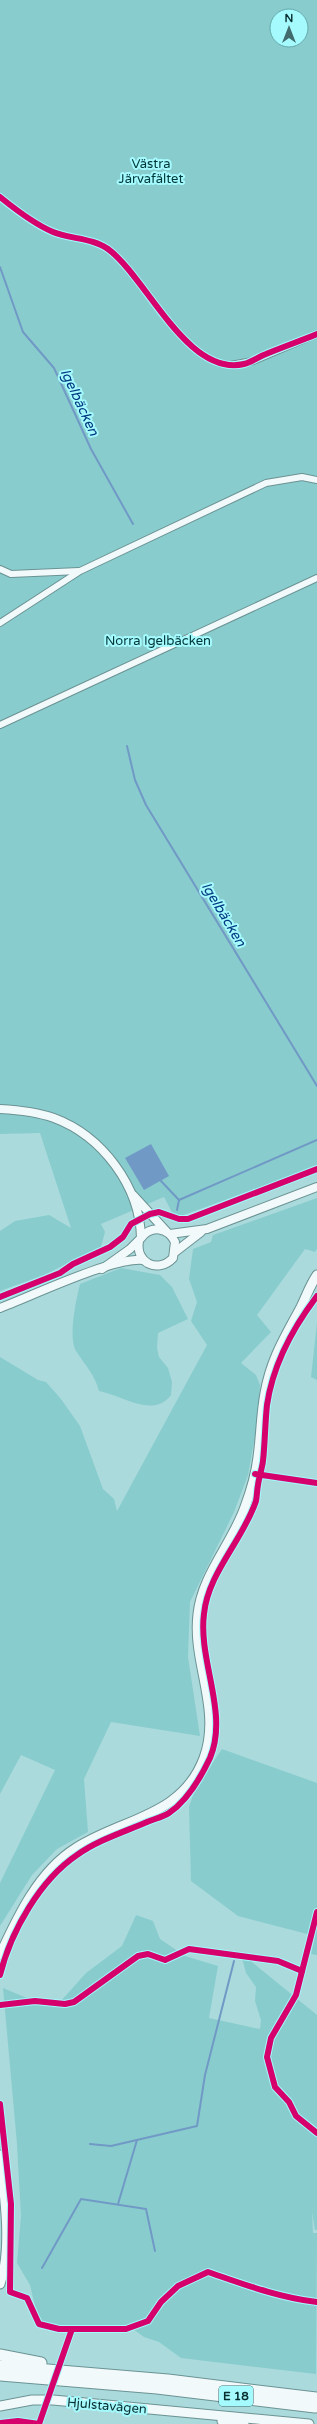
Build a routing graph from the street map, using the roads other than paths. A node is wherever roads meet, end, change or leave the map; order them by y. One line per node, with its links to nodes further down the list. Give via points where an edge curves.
1 (317, 334): 2 (street, via 253,361)
2 (230, 365)
3 (317, 480): 5 (street, via 302,477 266,483)
4 (0, 569): 5 (street, via 11,574)
5 (80, 571): 7 (street)
6 (317, 578): 8 (street)
7 (0, 623)
8 (0, 725)
9 (0, 1109): 12 (street, via 37,1113 74,1128 105,1152)
10 (317, 1181): 13 (street)
11 (317, 1187): 13 (street)
12 (130, 1192): 15 (street); 16 (street, via 139,1220)
13 (292, 1195): 14 (street)
14 (207, 1229): 15 (street); 17 (street, via 188,1240)
15 (168, 1232): 16 (street, via 155,1229 144,1233); 17 (street, via 175,1242)
16 (140, 1240): 18 (street, via 138,1251); 19 (street)
17 (175, 1252): 18 (street, via 164,1265 152,1266)
18 (143, 1260): 19 (street, via 132,1260)
19 (102, 1268): 22 (street)
20 (317, 1275): 23 (main road)
21 (317, 1288): 23 (main road)
22 (0, 1308)
23 (300, 1309): 24 (main road, via 277,1350 267,1384 258,1458 244,1510 206,1585 198,1613 197,1636 211,1716 210,1736 204,1758 193,1779 180,1795 164,1807 96,1837 60,1861 23,1907)
24 (0, 1955)
25 (0, 2155): 26 (main road, via 6,2237 4,2270)
26 (0, 2284)
27 (0, 2355): 29 (highway)
28 (0, 2366): 29 (highway, E 18)
29 (94, 2374): 31 (highway, E 18, via 240,2388)
30 (0, 2376): 31 (highway, E 18)
31 (316, 2403)
32 (0, 2406): 33 (main road, Hjulstavägen, via 32,2400 53,2400)
33 (166, 2411): 34 (main road, Hjulstavägen); 35 (main road, Hjulstavägen)
34 (260, 2422): 36 (main road, Hjulstavägen)
35 (244, 2424)
36 (308, 2424)

